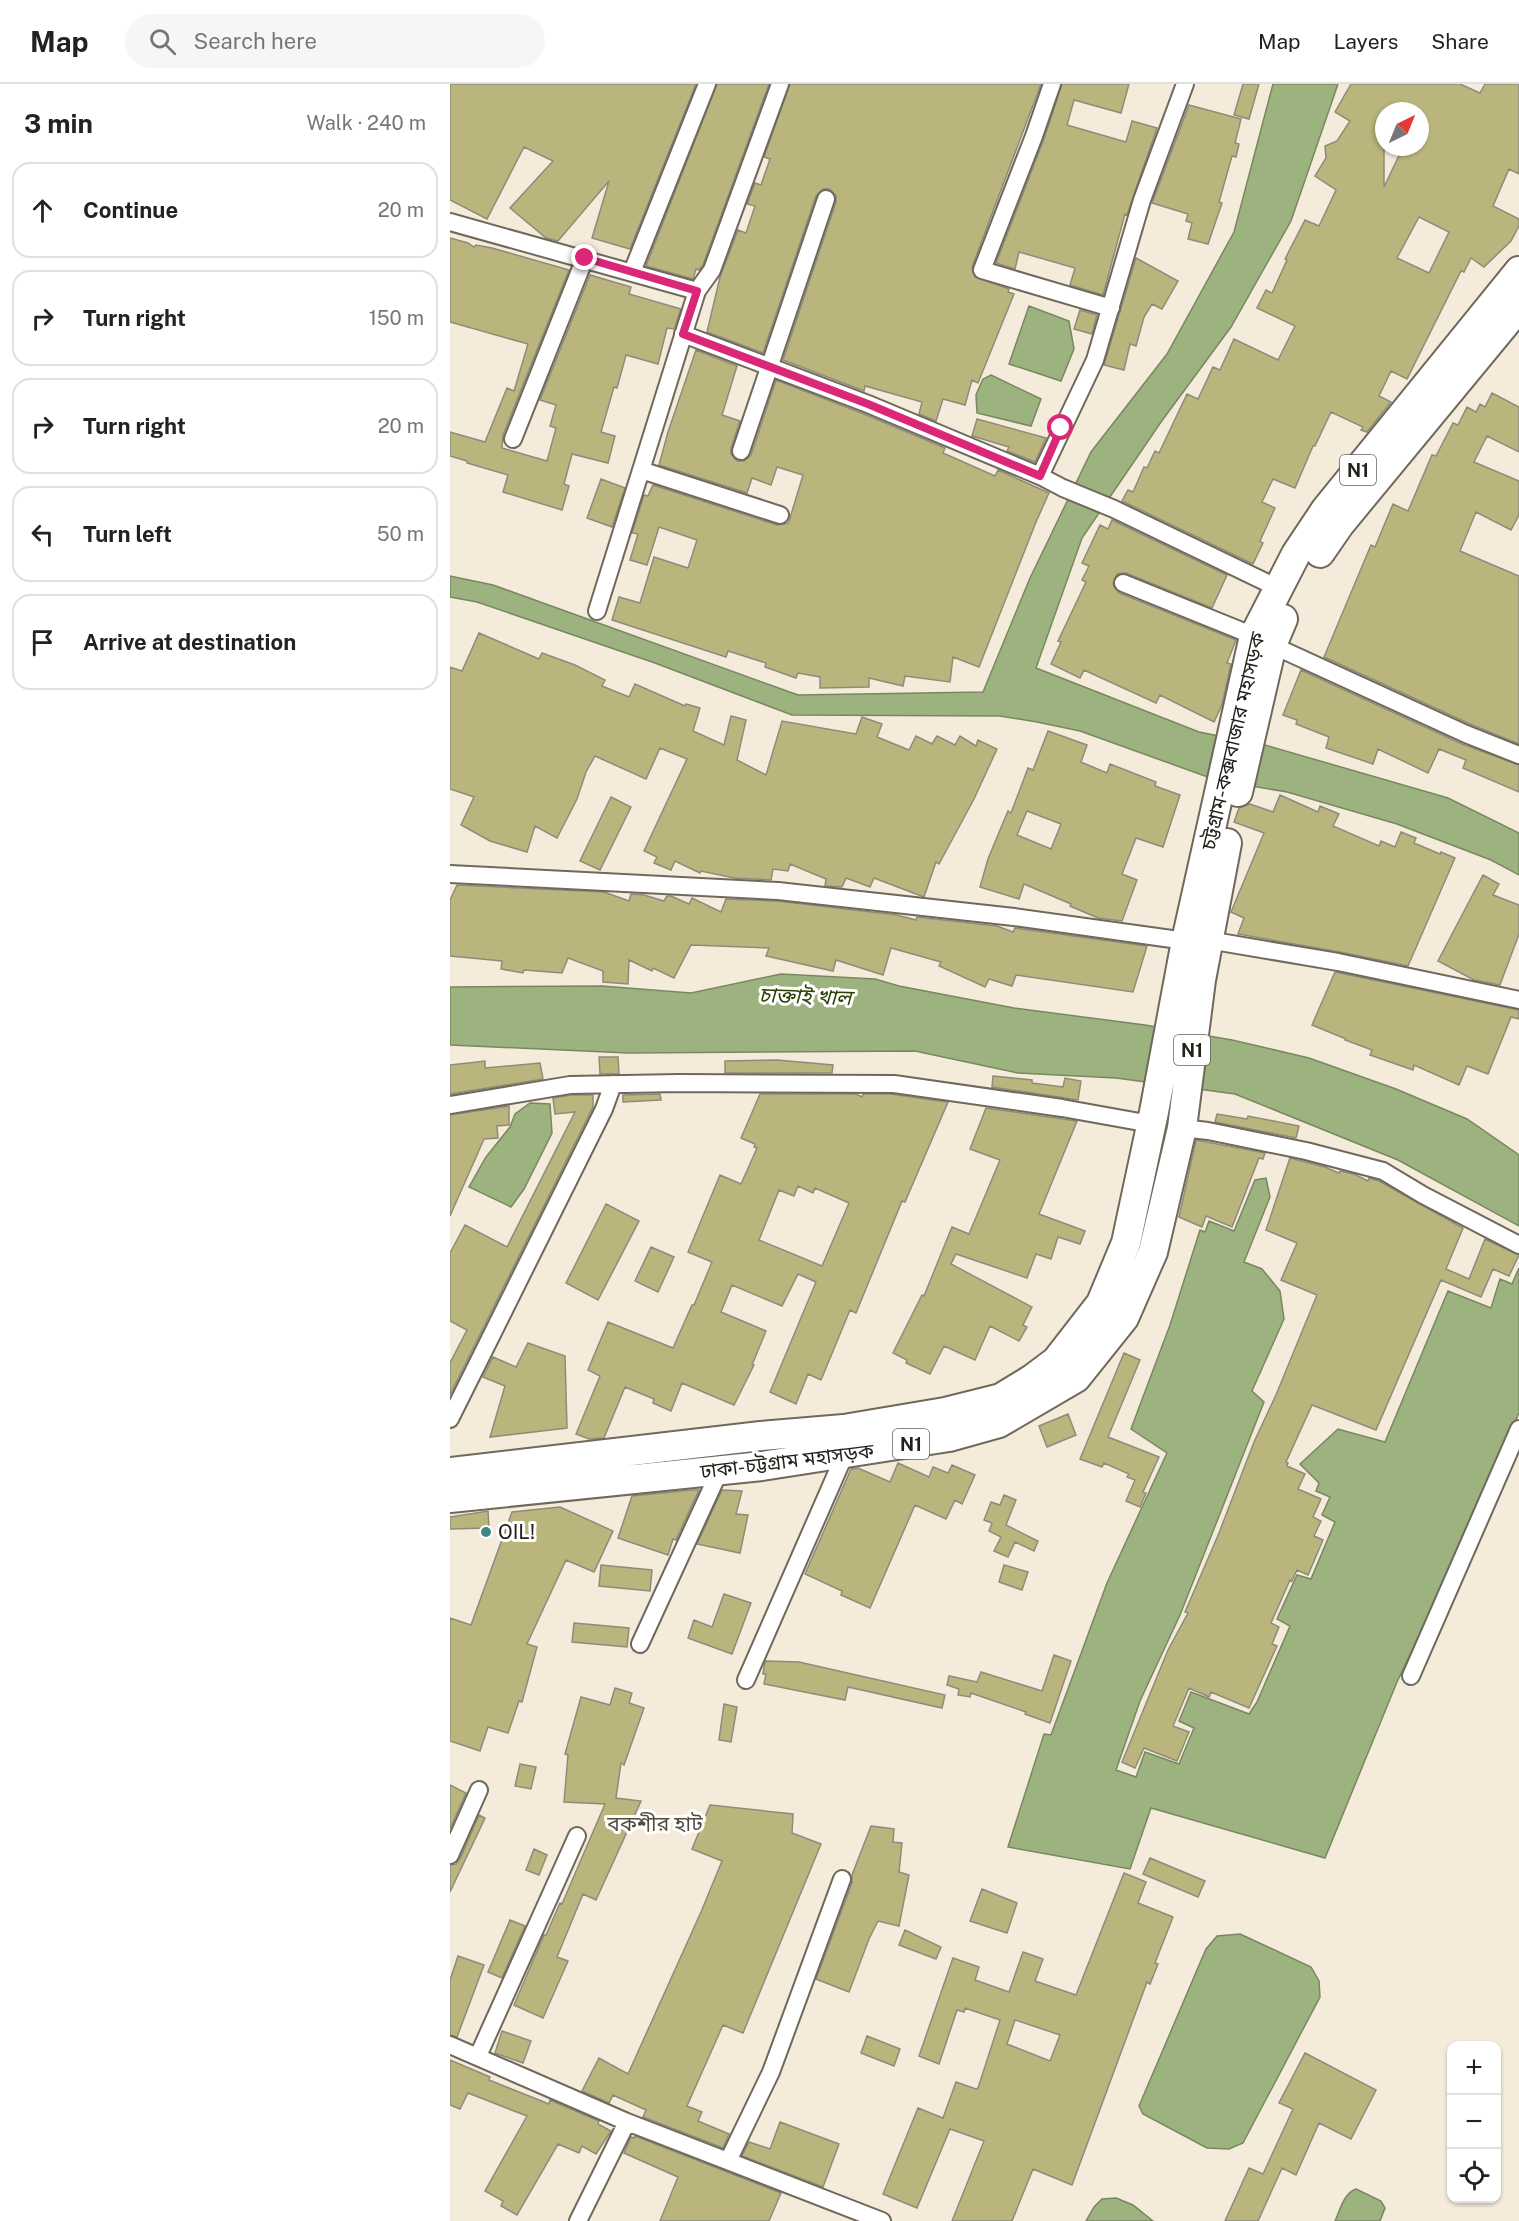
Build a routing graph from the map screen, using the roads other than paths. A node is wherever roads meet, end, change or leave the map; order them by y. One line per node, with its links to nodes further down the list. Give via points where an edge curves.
1 (707, 84): 9 (street)
2 (780, 84): 10 (street, via 712,270)
3 (1052, 84): 12 (street, via 982,270)
4 (1185, 84): 12 (street, via 1143,201)
5 (826, 199): 14 (street)
6 (450, 222): 7 (street)
7 (585, 258): 9 (street); 15 (street)
8 (1519, 270): 21 (highway, চট্টগ্রাম-কক্সবাজার মহাসড়ক / N1, via 1326,509)
9 (632, 272): 10 (street)
10 (697, 291): 13 (street)
11 (1519, 307): 23 (highway, চট্টগ্রাম-কক্সবাজার মহাসড়ক / N1, via 1340,524)
12 (1111, 308): 18 (street, via 1095,360)
13 (683, 334): 14 (street); 17 (street)
14 (768, 368): 16 (street); 18 (street, via 868,404)
15 (513, 439)
16 (741, 451)
17 (641, 470): 19 (street); 22 (street)
18 (1040, 476): 21 (street)
19 (780, 515)
20 (1123, 583): 23 (street)
21 (1278, 588): 23 (highway, চট্টগ্রাম-কক্সবাজার মহাসড়ক / N1)
22 (597, 611)
23 (1263, 640): 24 (street); 26 (highway, চট্টগ্রাম-কক্সবাজার মহাসড়ক / N1)
24 (1519, 755)
25 (450, 874): 26 (street, via 778,891)
26 (1197, 941): 27 (highway, চট্টগ্রাম-কক্সবাজার মহাসড়ক / N1); 28 (street, via 1338,962)
27 (1191, 978): 31 (highway, চট্টগ্রাম-কক্সবাজার মহাসড়ক / N1); 32 (highway, চট্টগ্রাম-কক্সবাজার মহাসড়ক / N1)
28 (1519, 1000)
29 (613, 1084): 30 (street, via 570,1085); 31 (street, via 894,1084); 34 (street)
30 (450, 1105)
31 (1153, 1118): 36 (highway, ঢাকা-চট্টগ্রাম মহাসড়ক / N1, via 1125,1243 1101,1303 1056,1360 1001,1398 893,1421)
32 (1183, 1123): 33 (street, via 1383,1170); 37 (highway, ঢাকা-চট্টগ্রাম মহাসড়ক / N1, via 1153,1252 1125,1318 1076,1378 999,1423 949,1437)
33 (1519, 1245)
34 (450, 1419)
35 (1519, 1429): 43 (street)
36 (760, 1436): 38 (highway); 40 (highway, ঢাকা-চট্টগ্রাম মহাসড়ক / N1)
37 (845, 1454): 38 (highway, ঢাকা-চট্টগ্রাম মহাসড়ক / N1); 44 (street)
38 (762, 1466): 39 (highway, ঢাকা-চট্টগ্রাম মহাসড়ক / N1)
39 (720, 1470): 41 (highway, ঢাকা-চট্টগ্রাম মহাসড়ক / N1); 42 (street)
40 (450, 1472)
41 (450, 1498)
42 (640, 1644)
43 (1411, 1676)
44 (746, 1680)
45 (479, 1790): 47 (street)
46 (577, 1836): 50 (street)
47 (450, 1855)
48 (842, 1879): 52 (street, via 771,2072)
49 (450, 2045): 50 (street)
50 (478, 2056): 51 (street)
51 (627, 2122): 52 (street); 53 (street)
52 (728, 2161): 54 (street)
53 (578, 2221)
54 (882, 2221)

